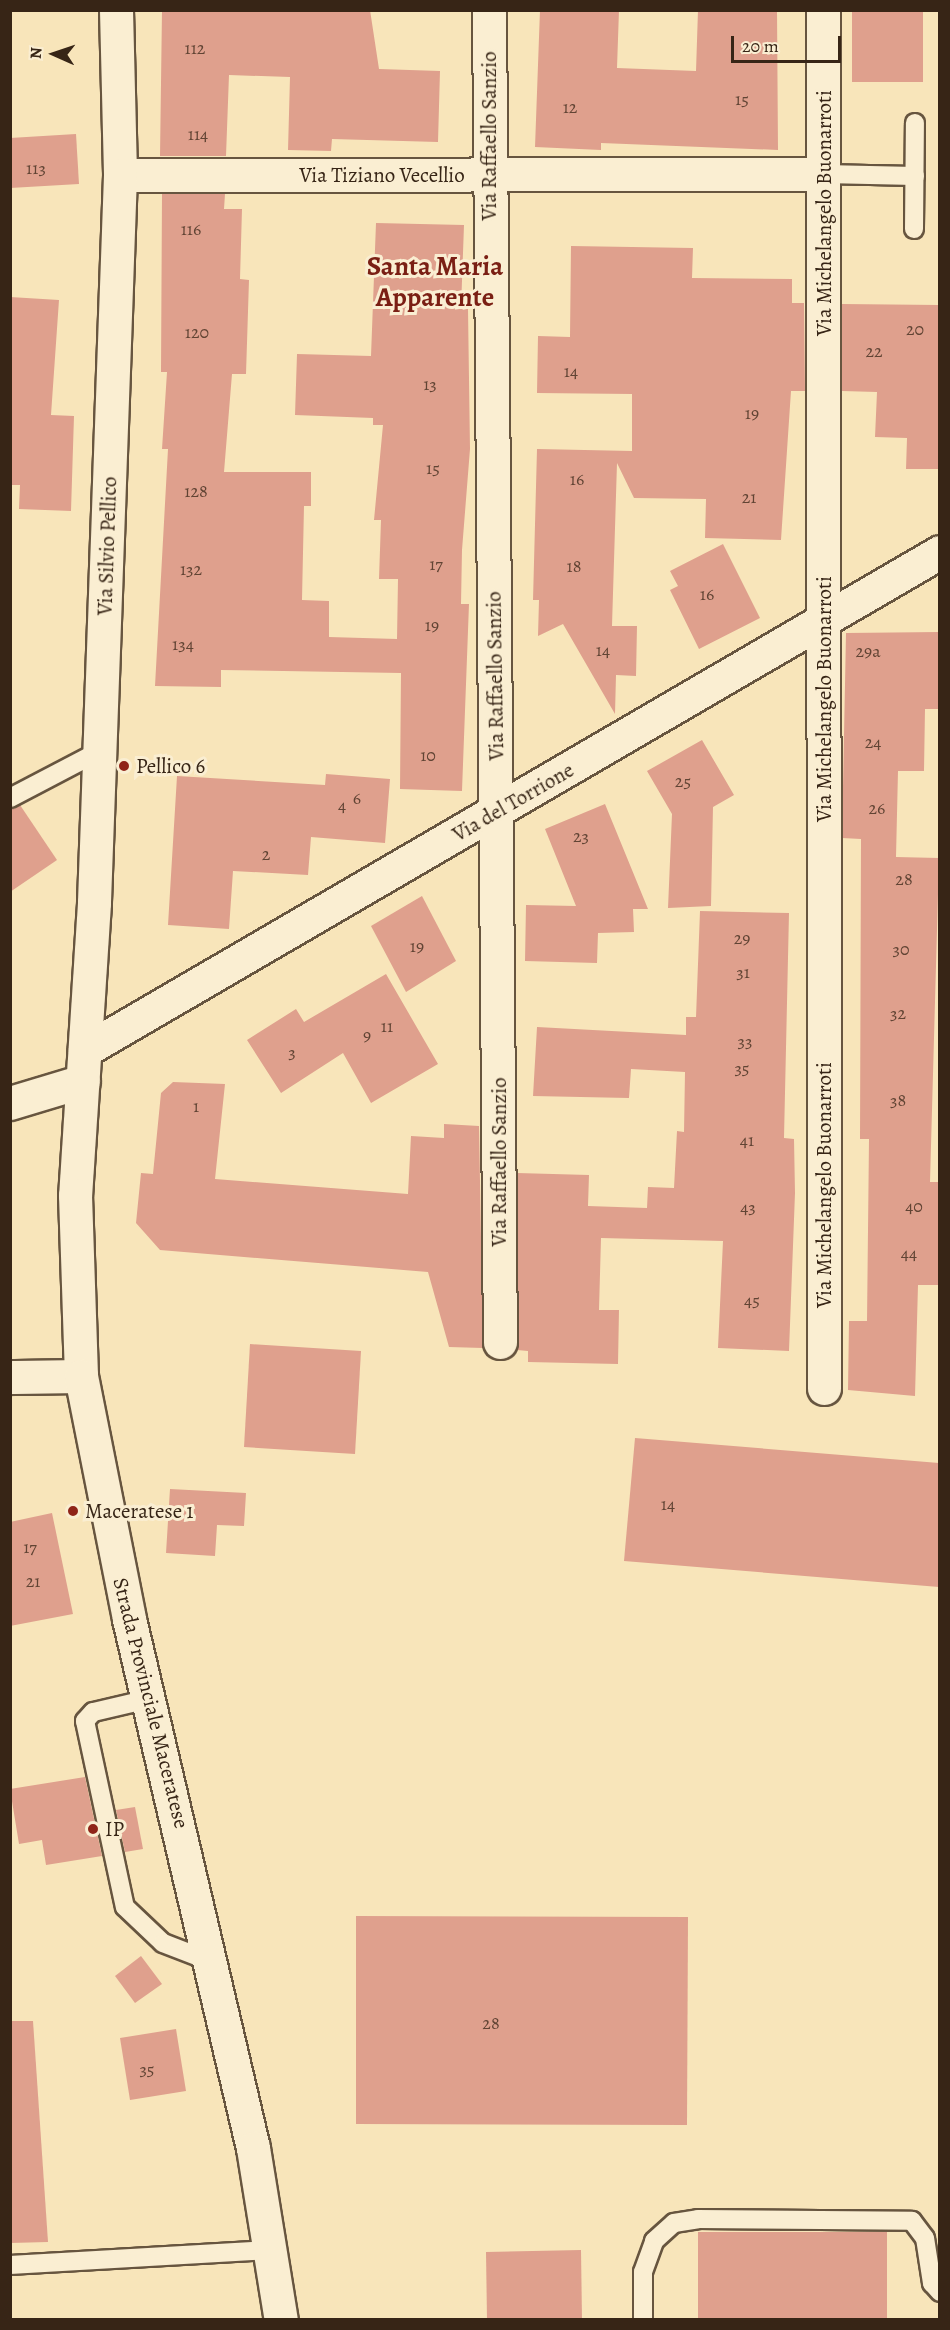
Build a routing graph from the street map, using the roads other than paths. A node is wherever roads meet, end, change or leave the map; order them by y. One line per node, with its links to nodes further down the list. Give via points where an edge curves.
1 (116, 10): 6 (street, Via Silvio Pellico)
2 (489, 10): 7 (street, Via Raffaello Sanzio)
3 (823, 10): 5 (street, Via Michelangelo Buonarroti)
4 (915, 123): 8 (lane)
5 (824, 174): 7 (street, Via Tiziano Vecellio); 8 (lane); 11 (street, Via Michelangelo Buonarroti)
6 (120, 175): 7 (street, Via Tiziano Vecellio); 12 (street, Via Silvio Pellico)
7 (488, 175): 14 (street, Via Raffaello Sanzio)
8 (915, 176): 9 (lane)
9 (914, 229)
10 (939, 552): 11 (street, Via del Torrione)
11 (824, 622): 14 (street, Via del Torrione); 20 (street, Via Michelangelo Buonarroti)
12 (100, 751): 13 (lane); 15 (street, Via Silvio Pellico)
13 (10, 798)
14 (497, 810): 15 (street, Via del Torrione); 17 (street, Via Raffaello Sanzio)
15 (84, 1065): 16 (street, Via del Torrione); 18 (street, Strada Provinciale Maceratese, via 75,1195)
16 (10, 1103)
17 (500, 1342)
18 (81, 1376): 19 (street); 21 (street, Strada Provinciale Maceratese)
19 (10, 1377)
20 (824, 1388)
21 (150, 1699): 22 (street, Strada Provinciale Maceratese); 22 (lane, via 93,1712 85,1721 125,1907 163,1943)
22 (212, 1962): 23 (street, Strada Provinciale Maceratese)
23 (270, 2250): 24 (lane); 26 (street, Strada Provinciale Maceratese)
24 (10, 2265)
25 (939, 2292): 27 (lane, via 932,2283 925,2238 912,2221 698,2219 674,2223 654,2241 643,2272)
26 (280, 2319)
27 (643, 2319)

